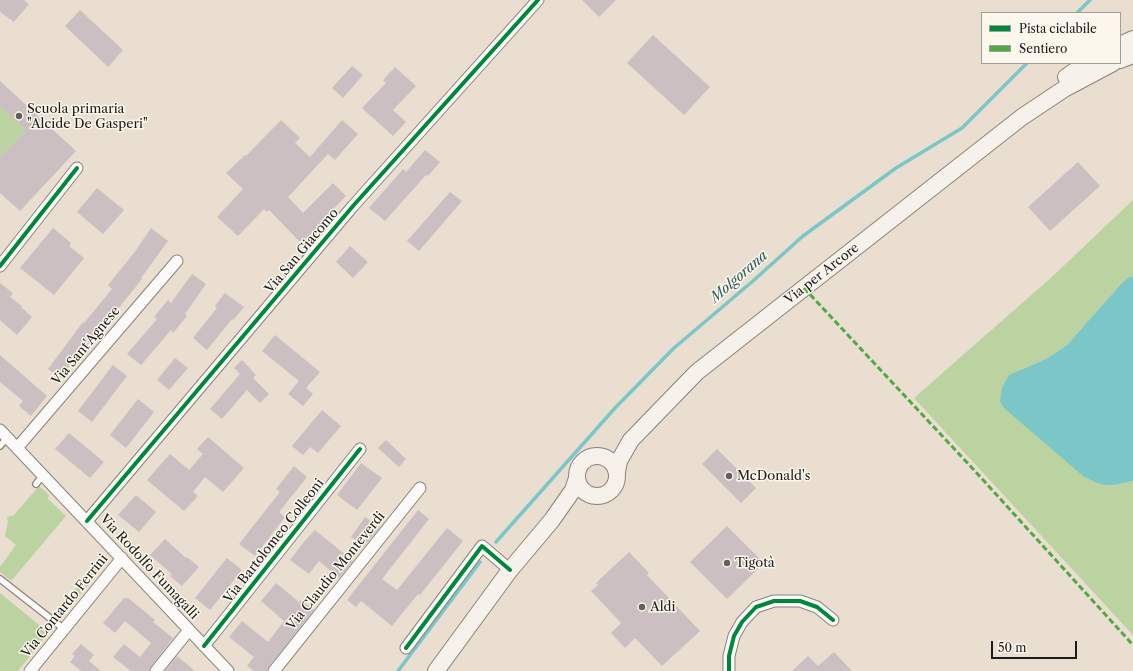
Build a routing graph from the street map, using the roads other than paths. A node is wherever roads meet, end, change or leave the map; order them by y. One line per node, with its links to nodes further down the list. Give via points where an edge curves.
1 (538, 0): 21 (street, Via San Giacomo, via 353,206)
2 (1133, 39): 3 (main road)
3 (1121, 45)
4 (1133, 55): 5 (main road)
5 (1121, 60)
6 (1085, 64): 8 (main road, via 1039,98)
7 (1111, 64): 8 (main road, via 1064,89)
8 (1022, 117): 13 (main road, Via per Arcore, via 697,372)
9 (77, 168): 11 (street)
10 (177, 261): 14 (street, Via Sant'Agnese)
11 (0, 266)
12 (2, 438): 14 (street, Via Rodolfo Fumagalli)
13 (631, 440): 16 (main road, Via per Arcore); 17 (main road, Via per Arcore, via 619,462)
14 (18, 448): 21 (street, Via Rodolfo Fumagalli, via 40,479)
15 (360, 449): 29 (street, Via Bartolomeo Colleoni)
16 (601, 456): 17 (main road, via 611,461); 18 (main road, via 591,457 582,463)
17 (617, 472): 20 (main road, via 612,489)
18 (577, 478): 20 (main road, via 584,491); 22 (main road, via 573,490)
19 (420, 488): 34 (street, Via Claudio Monteverdi)
20 (595, 496): 22 (main road, via 586,499)
21 (87, 521): 23 (street, Via Rodolfo Fumagalli)
22 (549, 525): 24 (main road)
23 (122, 558): 27 (street, Via Contardo Ferrini); 28 (street, Via Rodolfo Fumagalli)
24 (510, 570): 30 (street, via 482,546); 35 (main road)
25 (0, 579): 27 (lane)
26 (833, 620): 36 (street, via 817,607 800,601 774,601 756,607 742,622 734,636 729,656)
27 (64, 629): 31 (street, Via Contardo Ferrini)
28 (189, 630): 29 (street, Via Rodolfo Fumagalli); 32 (street)
29 (204, 646): 33 (street, Via Rodolfo Fumagalli)
30 (406, 648)
31 (30, 671)
32 (156, 671)
33 (228, 671)
34 (274, 671)
35 (436, 671)
36 (729, 671)

